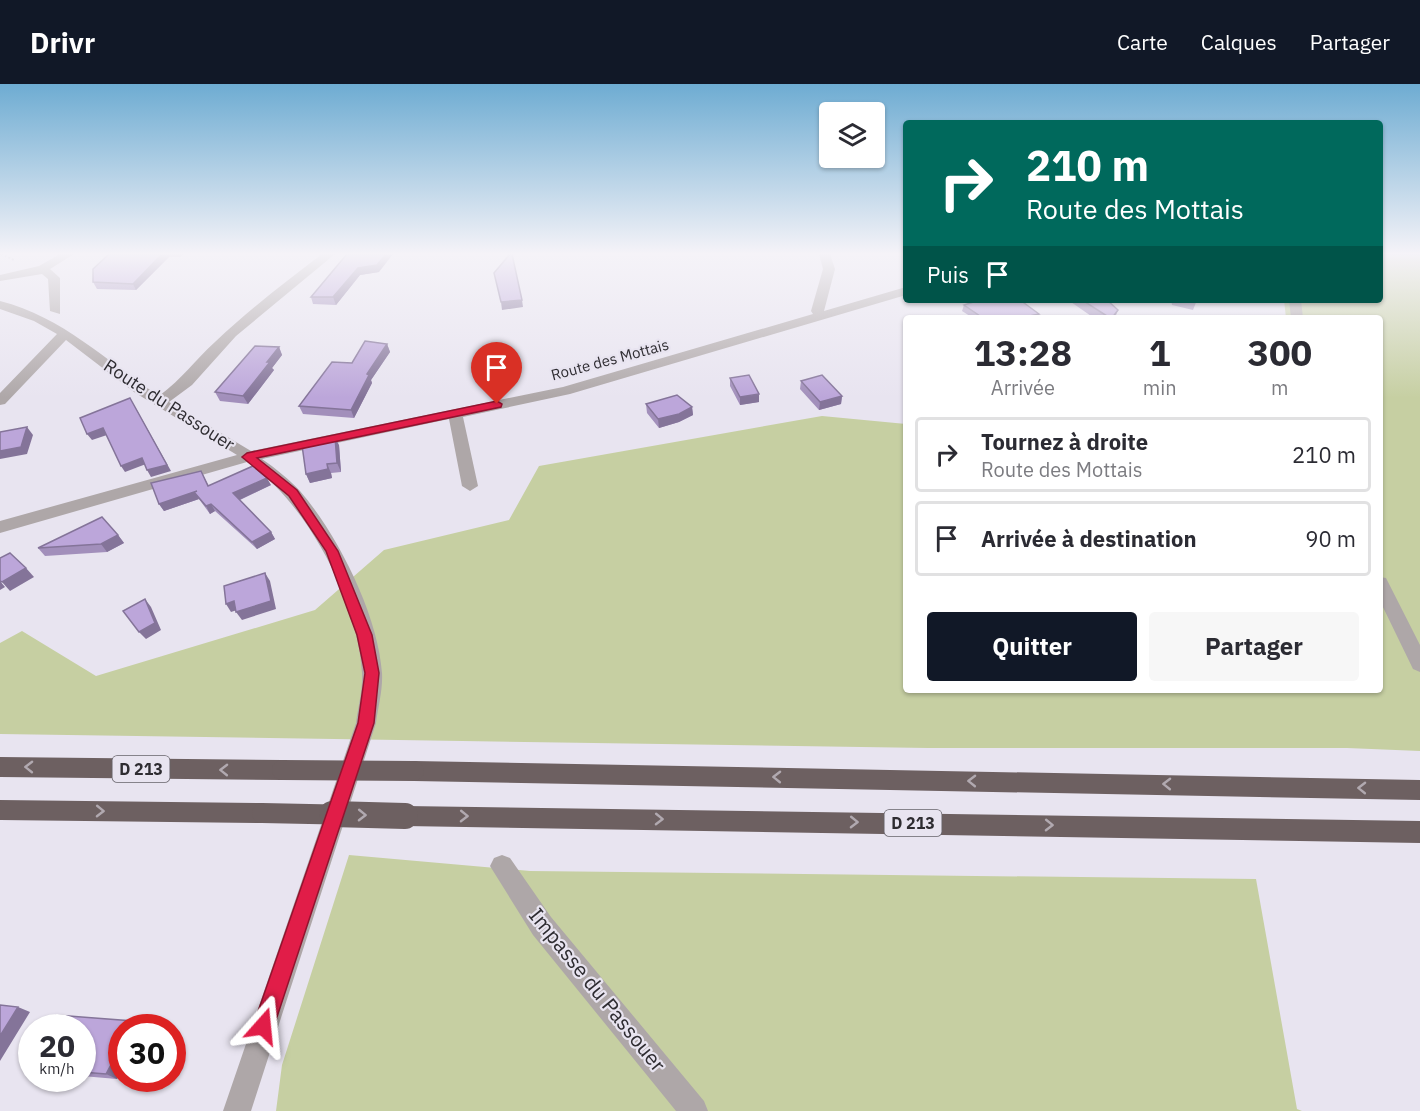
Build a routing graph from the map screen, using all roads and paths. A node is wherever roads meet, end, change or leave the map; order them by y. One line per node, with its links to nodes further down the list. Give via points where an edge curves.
1 (55, 302): 6 (street)
2 (268, 302): 10 (street, via 215,349 187,382)
3 (819, 302): 7 (street, via 817,310)
4 (867, 302): 7 (street, Route des Mottais)
5 (0, 305): 8 (street, Route du Passouer, via 48,322)
6 (56, 311)
7 (821, 315): 11 (street, Route des Mottais, via 565,391)
8 (66, 334): 9 (street); 10 (street, Route du Passouer)
9 (0, 401)
10 (160, 402): 12 (street, Route du Passouer)
11 (455, 413): 12 (street, Route des Mottais); 13 (street)
12 (247, 457): 14 (street, Route des Mottais); 22 (street, Route du Passouer, via 293,493 332,551 364,635 372,673 366,723)
13 (470, 486)
14 (0, 527)
15 (1383, 589): 16 (street)
16 (1420, 663)
17 (0, 767): 18 (highway, D 213, one-way to 17, bridge)
18 (1420, 790)
19 (0, 810): 20 (highway, D 213, one-way to 20, bridge)
20 (1420, 832)
21 (502, 866): 23 (street, Impasse du Passouer, via 542,926)
22 (237, 1111)
23 (694, 1111)

